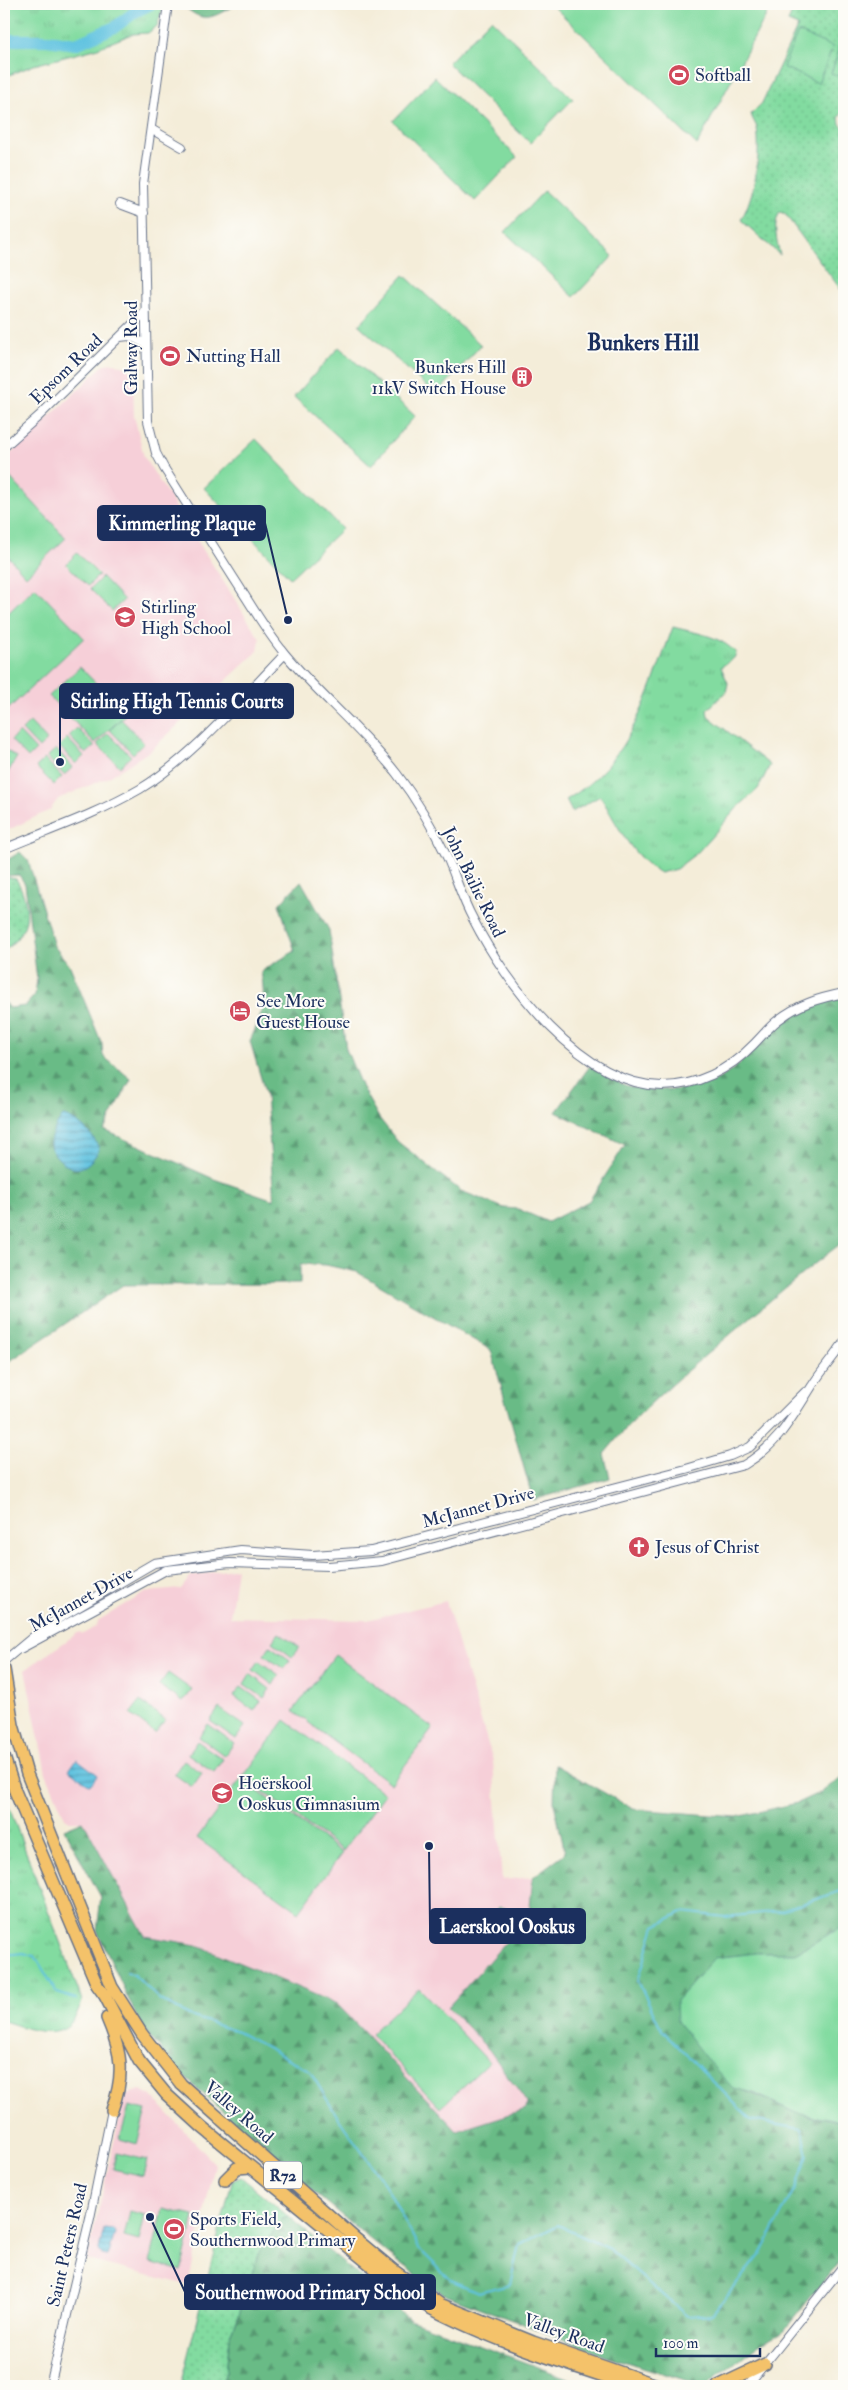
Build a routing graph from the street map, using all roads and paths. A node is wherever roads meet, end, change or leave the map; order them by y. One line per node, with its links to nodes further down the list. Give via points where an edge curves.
1 (168, 5): 2 (street, Galway Road)
2 (151, 129): 3 (street); 5 (street, Galway Road, via 143,184)
3 (182, 147)
4 (120, 204): 5 (street)
5 (144, 213): 6 (street, Galway Road)
6 (146, 311): 7 (street, Epsom Road); 8 (street, Galway Road)
7 (120, 337): 8 (street, via 129,336); 9 (street, Epsom Road)
8 (146, 344): 10 (street, Galway Road, via 148,421 156,453 264,626)
9 (4, 447)
10 (285, 654): 11 (street, via 207,734 140,789); 12 (street, John Bailie Road, via 396,772 424,812 448,858 471,916 517,988 560,1034 600,1066 615,1075 646,1084 673,1085 700,1079 727,1067 780,1018 813,1000)
11 (4, 849)
12 (844, 993)
13 (844, 1342): 14 (street, McJannet Drive)
14 (812, 1386): 15 (street, McJannet Drive, via 750,1447 686,1469 371,1551 313,1555 242,1550); 16 (street, McJannet Drive, via 793,1420 764,1450 744,1465 724,1472 382,1561 329,1566 230,1563)
15 (178, 1558): 16 (street); 18 (street, McJannet Drive, via 154,1563)
16 (182, 1567): 17 (street, McJannet Drive, via 159,1573)
17 (80, 1617): 18 (street, via 74,1614); 19 (street, McJannet Drive)
18 (58, 1619): 19 (street, McJannet Drive)
19 (20, 1649): 20 (street)
20 (4, 1661)
21 (4, 1669): 24 (highway, Valley Road / R72, via 20,1752 112,1987 155,2052 180,2084)
22 (4, 1757): 23 (highway, Valley Road / R72, via 15,1791)
23 (97, 1985): 25 (highway, via 120,2060 120,2080); 26 (highway, Valley Road / R72, via 129,2044 160,2087 202,2128)
24 (194, 2096): 26 (highway, via 233,2136); 33 (highway, Valley Road / R72, via 357,2240 440,2304 533,2342)
25 (112, 2110): 31 (street, Saint Peters Road)
26 (235, 2154): 27 (highway, Valley Road / R72)
27 (251, 2167): 28 (highway, via 237,2168); 32 (highway, Valley Road / R72, via 410,2297 438,2313 518,2346)
28 (225, 2180)
29 (844, 2265): 30 (street)
30 (765, 2364): 34 (highway); 35 (street)
31 (50, 2386)
32 (634, 2386)
33 (660, 2386)
34 (718, 2386)
35 (747, 2386)

